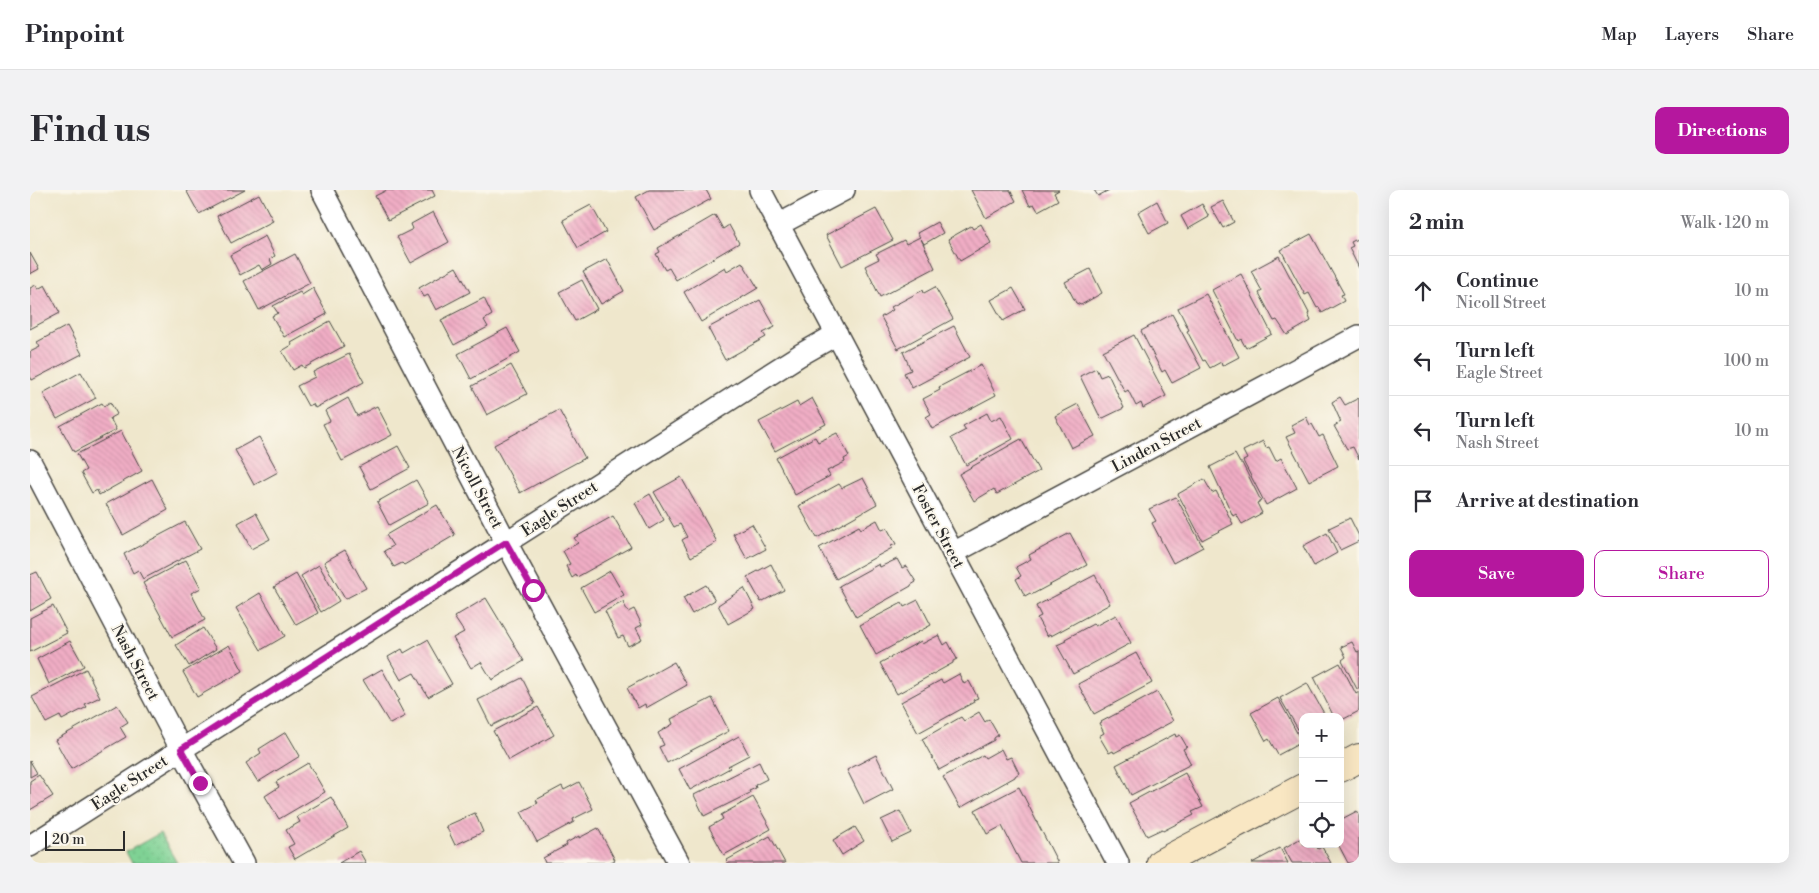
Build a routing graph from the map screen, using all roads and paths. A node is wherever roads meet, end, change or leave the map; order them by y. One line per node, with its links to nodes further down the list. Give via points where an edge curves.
1 (322, 190): 8 (street, Nicoll Street)
2 (760, 190): 4 (street, Foster Street)
3 (844, 190): 4 (street)
4 (778, 225): 5 (street, Foster Street)
5 (836, 334): 8 (street, Eagle Street); 9 (street, Foster Street)
6 (1359, 336): 9 (street, Linden Street)
7 (30, 461): 10 (street, Nash Street)
8 (506, 542): 10 (street, Eagle Street); 16 (street, Nicoll Street)
9 (954, 553): 17 (street, Foster Street)
10 (181, 749): 14 (street, Eagle Street); 15 (street, Nash Street)
11 (1359, 758): 12 (main road)
12 (1344, 766)
13 (1299, 790): 18 (main road)
14 (30, 846)
15 (244, 863)
16 (679, 863)
17 (1118, 863)
18 (1161, 863)

